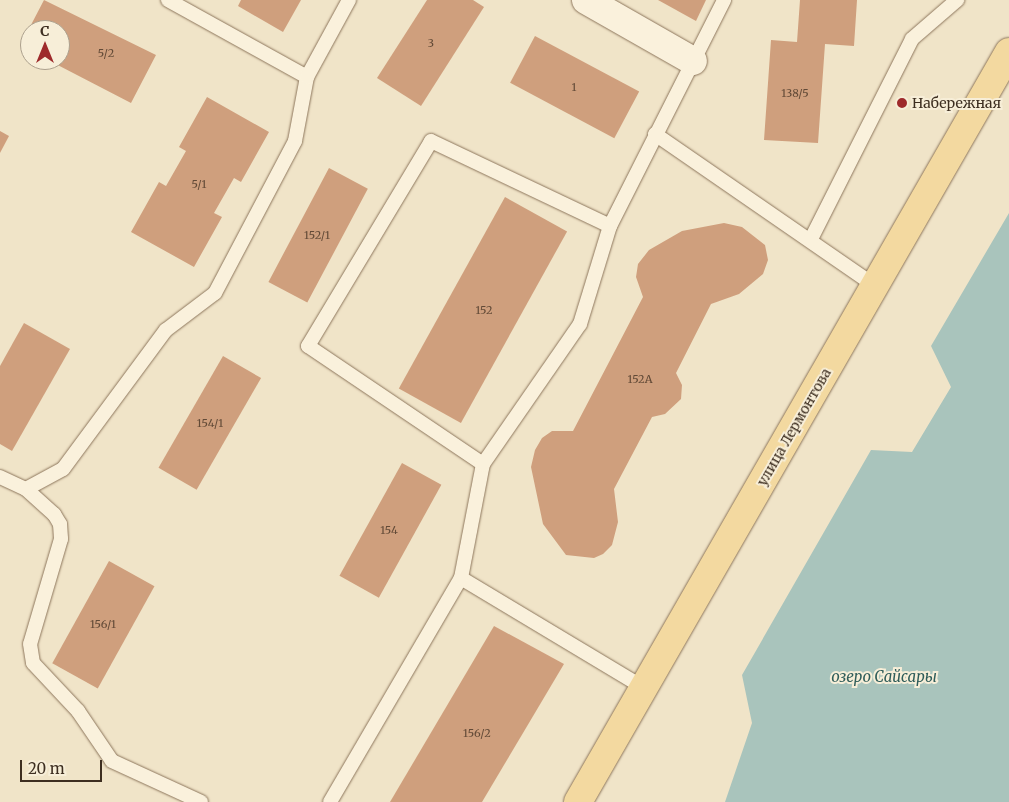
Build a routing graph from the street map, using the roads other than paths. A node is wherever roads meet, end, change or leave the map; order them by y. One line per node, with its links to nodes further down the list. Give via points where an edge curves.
1 (168, 0): 8 (lane)
2 (349, 0): 8 (lane)
3 (586, 0): 7 (street)
4 (724, 0): 7 (lane)
5 (957, 0): 11 (lane, via 912,39)
6 (1009, 52): 12 (main road, улица Лермонтова)
7 (693, 61): 9 (lane)
8 (307, 77): 15 (lane, via 294,142 215,293 166,330 72,461 46,480)
9 (655, 134): 10 (lane); 11 (lane)
10 (610, 226): 13 (lane, via 580,324); 13 (lane, via 431,142 308,346)
11 (811, 239): 12 (lane)
12 (875, 286): 17 (main road, улица Лермонтова)
13 (483, 464): 16 (lane)
14 (0, 478): 15 (lane)
15 (26, 489): 18 (lane, via 54,514 60,524 61,539 30,644 33,663 78,711 112,761)
16 (461, 578): 17 (lane); 19 (lane)
17 (644, 688): 20 (main road, улица Лермонтова)
18 (201, 802)
19 (330, 802)
20 (578, 802)

